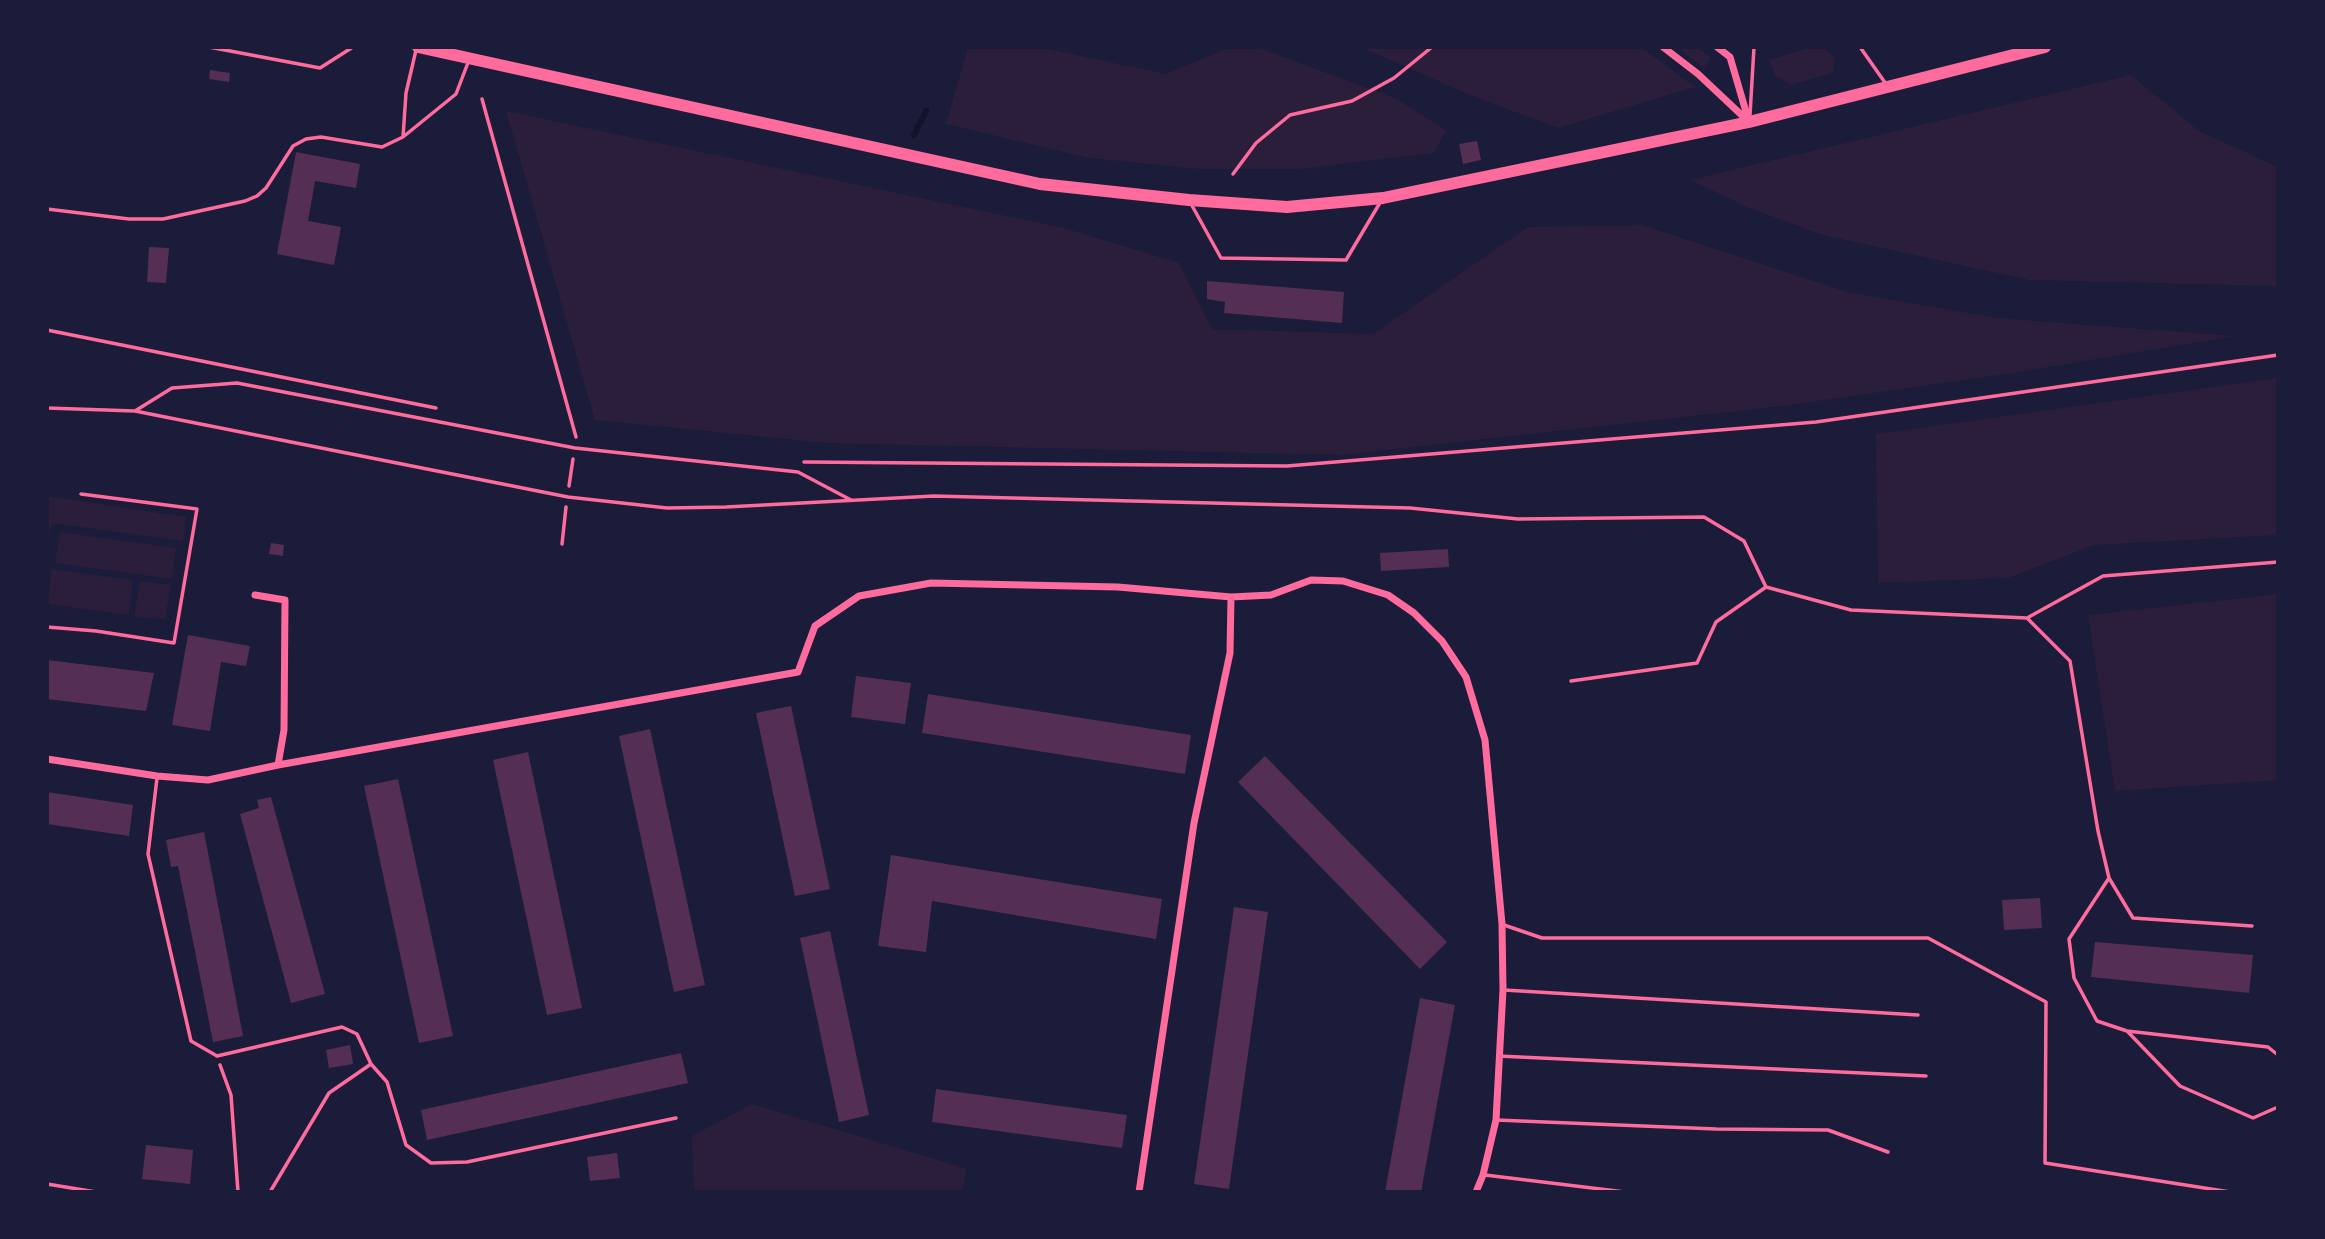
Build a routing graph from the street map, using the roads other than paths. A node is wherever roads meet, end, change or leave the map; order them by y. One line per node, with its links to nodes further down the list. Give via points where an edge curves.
1 (209, 47): 2 (lane, via 320,68)
2 (353, 47)
3 (417, 47): 9 (highway); 12 (lane, via 406,93)
4 (1663, 47): 11 (street)
5 (1717, 47): 11 (street, via 1730,57)
6 (1754, 47): 11 (lane)
7 (1860, 47): 10 (lane)
8 (2045, 47): 10 (highway)
9 (469, 59): 12 (lane, via 456,94); 14 (highway, via 1040,184)
10 (1888, 86): 11 (highway)
11 (1749, 122): 13 (highway)
12 (403, 137): 15 (lane, via 382,147 321,137 306,139 293,146 257,196 189,215 129,219)
13 (1383, 198): 14 (highway, via 1287,207); 14 (lane, via 1346,260 1221,258)
14 (1189, 200)
15 (47, 209)
16 (47, 408): 17 (lane)
17 (135, 411): 19 (lane, via 568,497 667,508); 19 (lane, via 172,388 237,383 575,448 797,472)
18 (81, 494): 25 (lane, via 197,509 174,643)
19 (853, 500): 21 (lane, via 934,496 1410,508 1518,519 1704,517 1744,541)
20 (2278, 562): 24 (lane, via 2103,576)
21 (1766, 587): 24 (lane, via 1851,610); 26 (lane, via 1716,622 1697,663)
22 (255, 595): 28 (street, via 285,600 284,730)
23 (1231, 597): 28 (street, via 1118,587 931,583 859,596 815,626 798,672); 31 (street, via 1272,595 1311,580 1343,580 1388,594 1443,640 1466,677 1485,740); 48 (street, via 1230,653 1194,823)
24 (2027, 618): 30 (lane, via 2070,661)
25 (47, 627)
26 (1570, 681)
27 (47, 759): 29 (street)
28 (278, 765): 29 (street, via 208,780)
29 (158, 776): 38 (lane, via 148,854 191,1041 217,1056 342,1027 357,1034)
30 (2109, 878): 32 (lane, via 2133,918); 35 (lane, via 2069,939 2072,965 2074,978 2098,1021)
31 (1502, 925): 33 (street); 51 (lane, via 1542,937 1928,938 2046,1002 2045,1163)
32 (2252, 926)
33 (1503, 990): 34 (lane); 37 (street)
34 (1918, 1015)
35 (2127, 1031): 36 (lane, via 2268,1047); 40 (lane, via 2180,1086 2253,1118)
36 (2278, 1055)
37 (1498, 1056): 39 (lane); 42 (street)
38 (371, 1064): 41 (lane, via 387,1082 406,1145 431,1163 467,1162); 47 (lane, via 329,1093)
39 (1926, 1076)
40 (2278, 1107)
41 (676, 1118)
42 (1496, 1121): 43 (lane, via 1828,1130); 44 (street)
43 (1888, 1152)
44 (1483, 1175): 49 (street); 50 (lane)
45 (47, 1184): 46 (lane)
46 (96, 1192)
47 (270, 1192)
48 (1139, 1192)
49 (1476, 1192)
50 (1625, 1192)
51 (2231, 1192)

